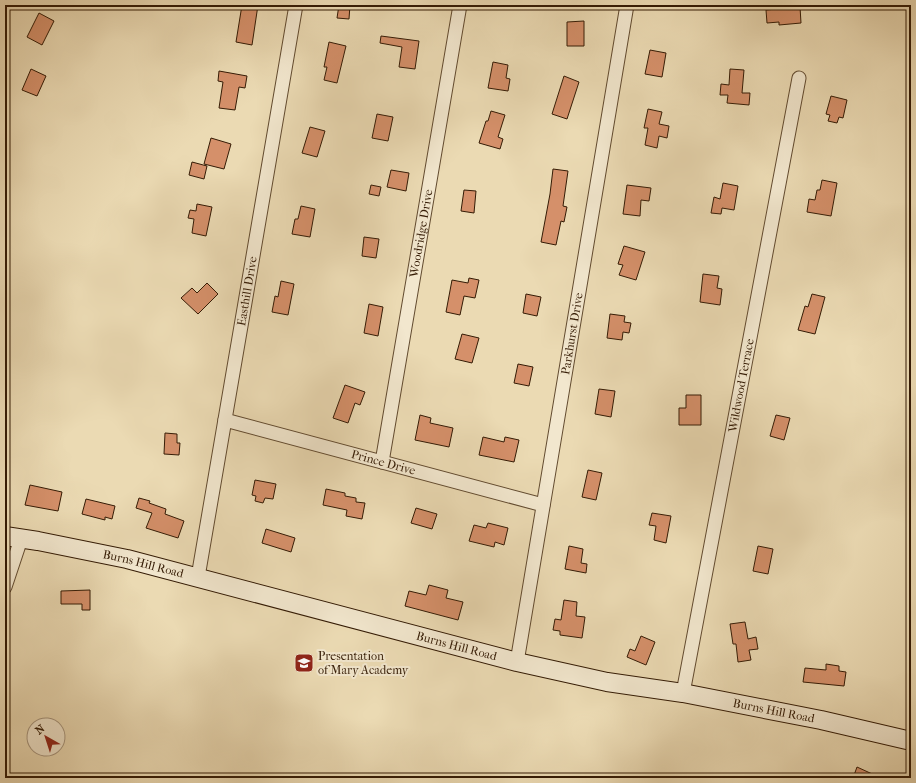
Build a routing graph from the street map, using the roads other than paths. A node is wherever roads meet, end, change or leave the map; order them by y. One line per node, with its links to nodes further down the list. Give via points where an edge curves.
1 (296, 5): 5 (street, Easthill Drive)
2 (460, 5): 6 (street, Woodridge Drive)
3 (627, 5): 7 (street, Parkhurst Drive)
4 (799, 78): 12 (street, Wildwood Terrace)
5 (225, 420): 6 (street, Prince Drive); 9 (street, Easthill Drive)
6 (382, 462): 7 (street, Prince Drive)
7 (543, 505): 11 (street, Parkhurst Drive)
8 (13, 538): 9 (street, Burns Hill Road, via 102,553); 10 (street)
9 (198, 577): 11 (street, Burns Hill Road)
10 (5, 587)
11 (517, 662): 12 (street, Burns Hill Road, via 608,682)
12 (683, 693): 13 (street, Burns Hill Road, via 821,720)
13 (911, 741)

